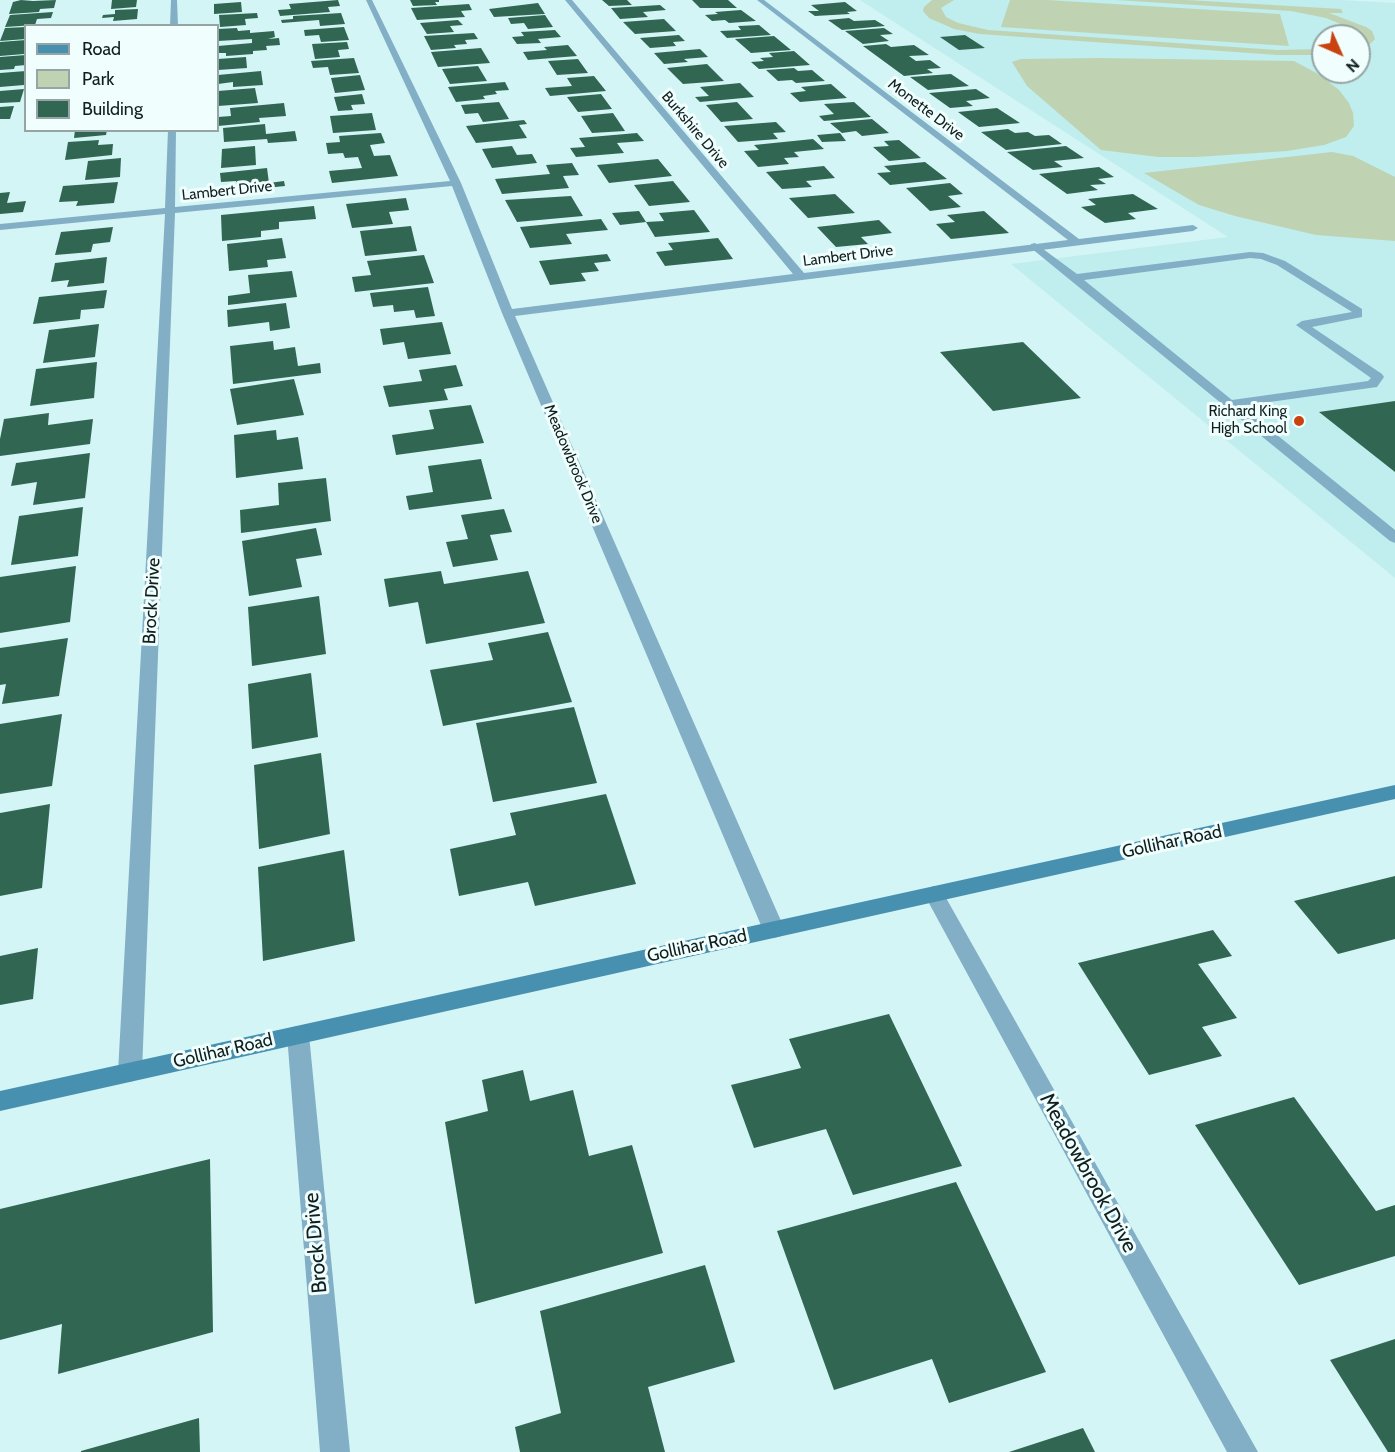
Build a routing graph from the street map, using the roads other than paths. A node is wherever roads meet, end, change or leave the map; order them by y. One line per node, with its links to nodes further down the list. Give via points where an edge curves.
1 (174, 0): 5 (street)
2 (369, 0): 7 (street, Meadowbrook Drive)
3 (568, 0): 13 (street, Burkshire Drive)
4 (760, 0): 11 (street, Monette Drive)
5 (174, 24)
6 (172, 132): 8 (street, Brock Drive)
7 (456, 183): 8 (street, Lambert Drive); 15 (street, Meadowbrook Drive)
8 (170, 212): 9 (street, Lambert Drive); 22 (street, Brock Drive)
9 (0, 227)
10 (1192, 228): 11 (street, Lambert Drive)
11 (1075, 241): 12 (street, Lambert Drive)
12 (1035, 246): 13 (street, Lambert Drive); 14 (street)
13 (801, 277): 15 (street, Lambert Drive)
14 (1074, 278): 16 (street); 16 (street, via 1263,256 1358,311 1358,315 1302,325 1378,377 1372,384)
15 (508, 313): 20 (street, Meadowbrook Drive)
16 (1229, 404): 17 (street)
17 (1395, 538)
18 (1395, 792): 19 (street, Gollihar Road)
19 (934, 894): 20 (street, Gollihar Road); 25 (street, Meadowbrook Drive)
20 (774, 930): 21 (street, Gollihar Road)
21 (298, 1035): 22 (street, Gollihar Road); 24 (street, Brock Drive)
22 (130, 1072): 23 (street, Gollihar Road)
23 (0, 1101)
24 (335, 1452)
25 (1243, 1452)

